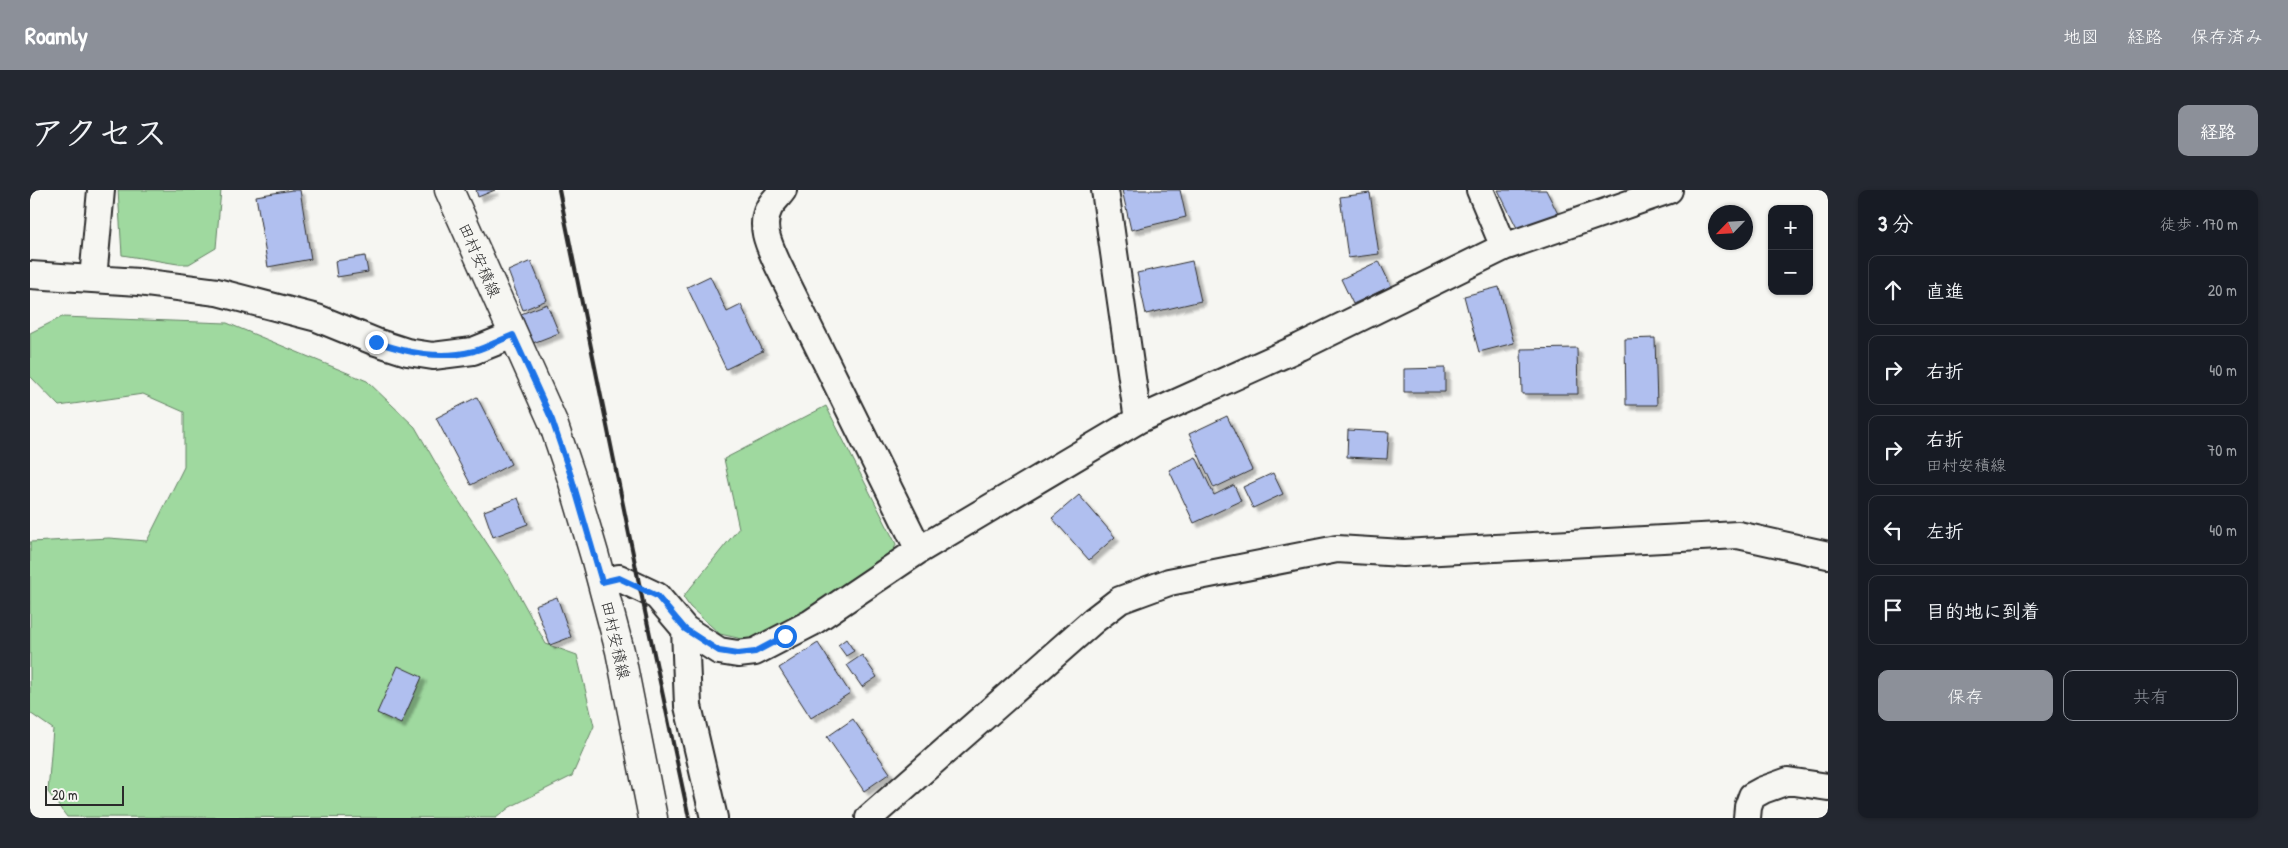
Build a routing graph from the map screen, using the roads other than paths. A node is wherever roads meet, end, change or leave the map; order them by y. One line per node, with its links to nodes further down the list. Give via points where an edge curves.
1 (101, 190): 9 (street)
2 (448, 190): 10 (main road, 田村安積線)
3 (783, 190): 12 (street, via 769,207 764,220 767,239)
4 (1104, 190): 11 (street)
5 (1480, 190): 7 (street)
6 (1669, 190): 7 (street)
7 (1504, 247): 11 (street, via 1300,347)
8 (30, 274): 9 (street)
9 (93, 279): 10 (street, via 217,292 317,318 407,352 433,356 473,351)
10 (513, 335): 14 (main road, 田村安積線, via 552,420)
11 (1138, 420): 12 (street)
12 (919, 550): 15 (street, via 811,623 755,652 719,651)
13 (1828, 555): 19 (street, via 1738,535 1403,553 1337,549 1169,582 1120,600 1094,620)
14 (602, 582): 15 (street, via 619,578 657,596); 17 (main road, 田村安積線, via 620,651)
15 (685, 629): 18 (street, via 688,706)
16 (1828, 787): 20 (street, via 1788,781 1763,790 1752,796)
17 (653, 818)
18 (714, 818)
19 (869, 818)
20 (1747, 818)

